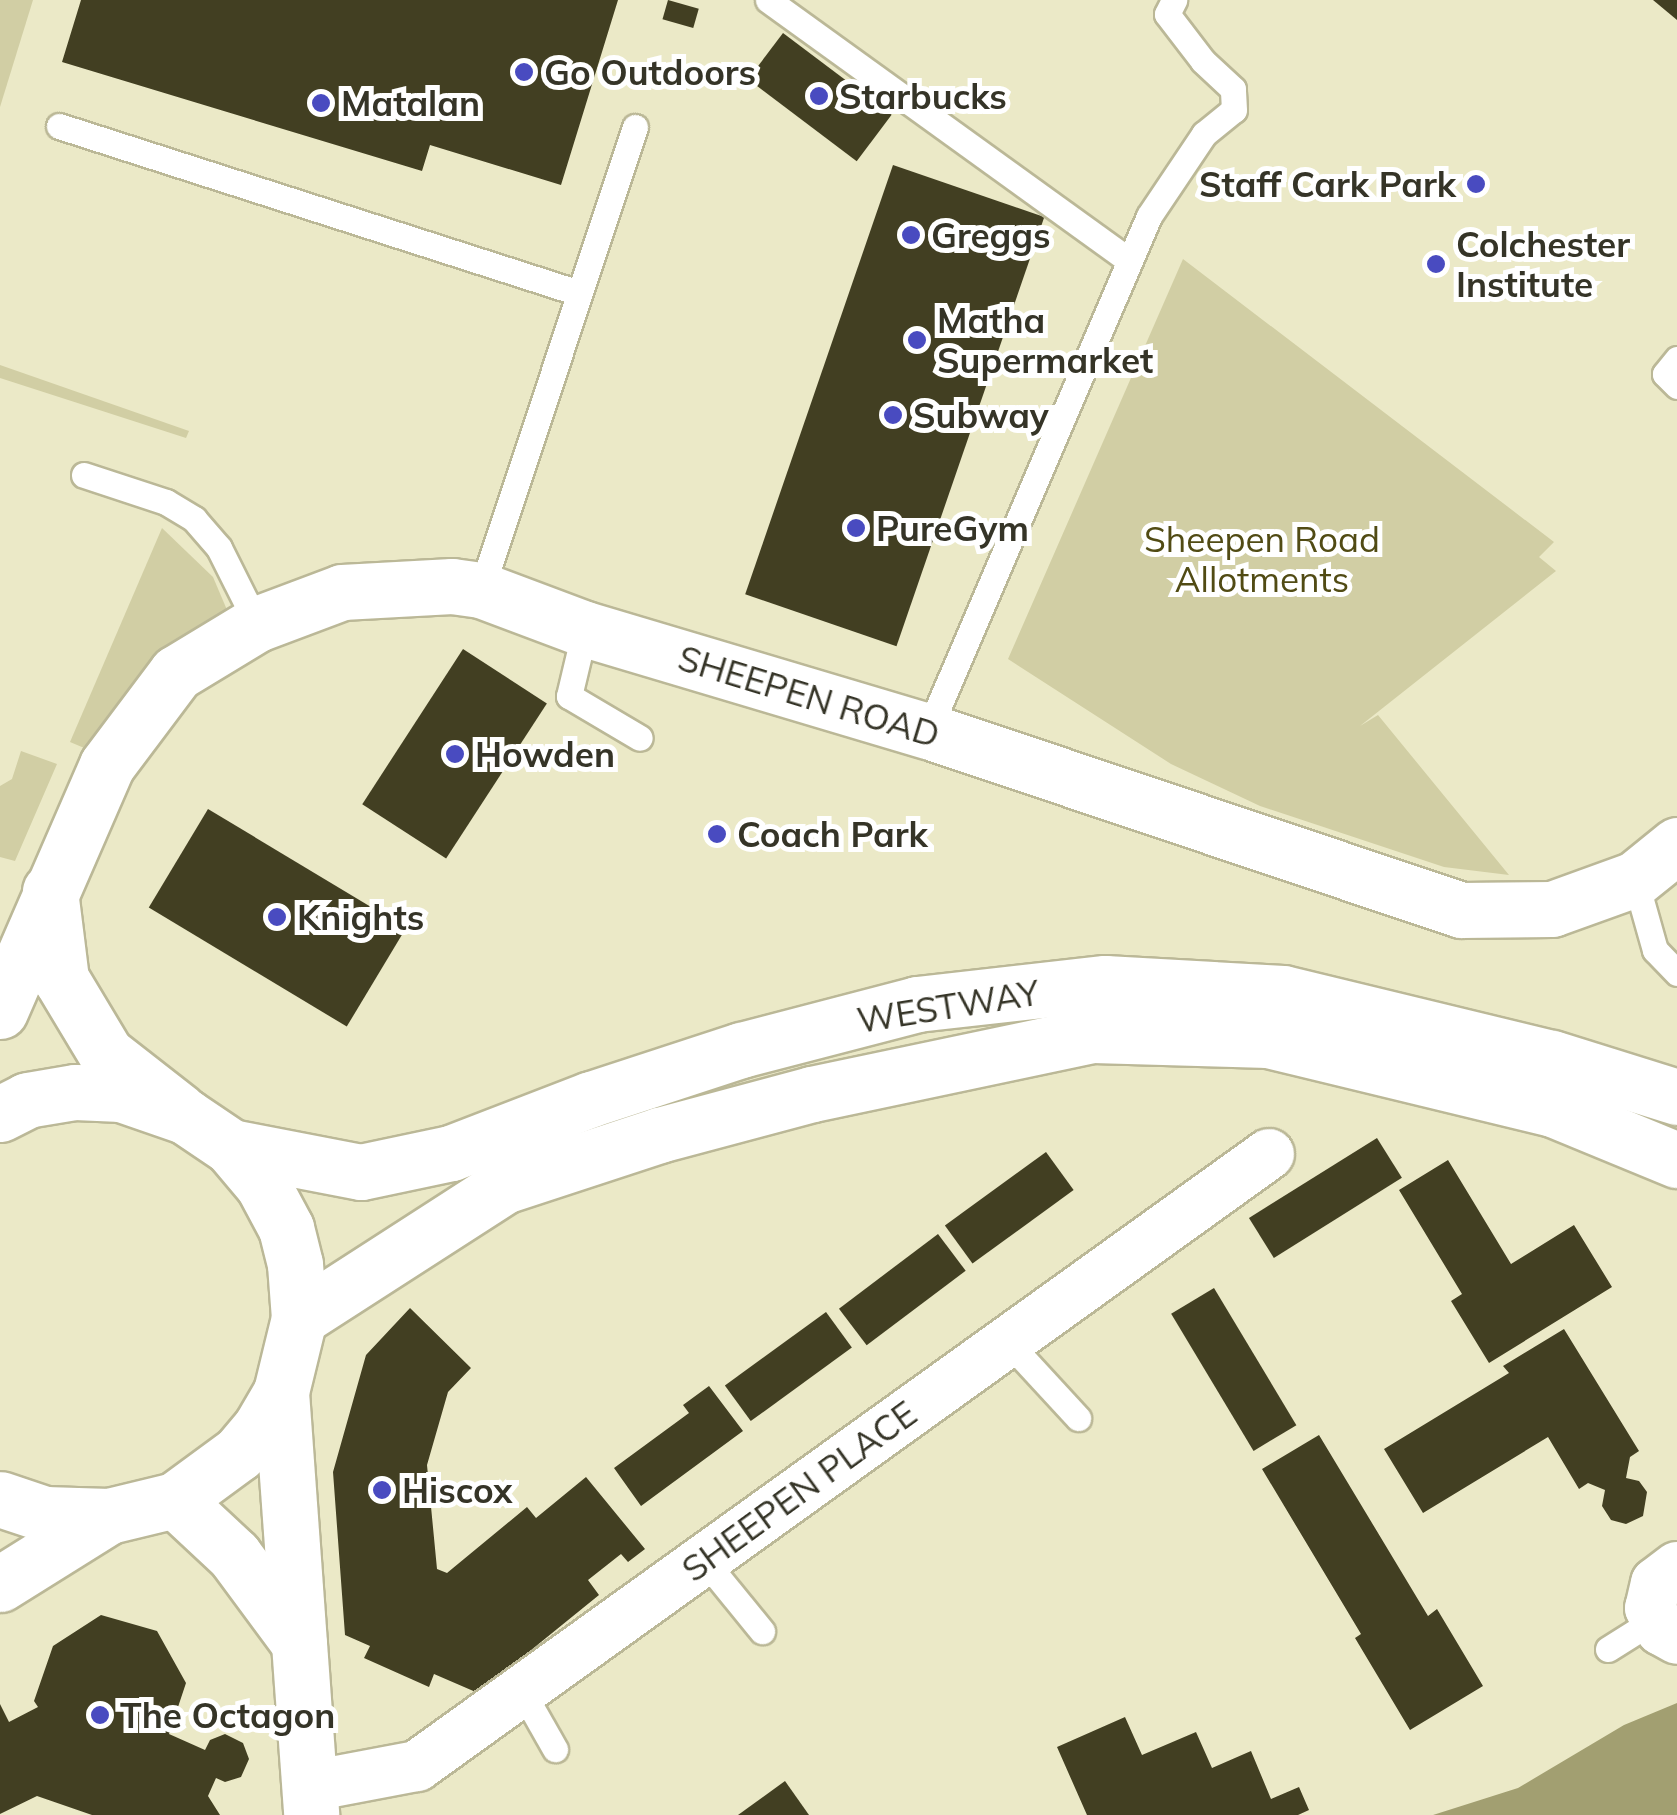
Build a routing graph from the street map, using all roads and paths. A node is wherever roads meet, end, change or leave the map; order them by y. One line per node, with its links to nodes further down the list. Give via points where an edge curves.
1 (768, 0): 5 (lane)
2 (1174, 0): 5 (lane, via 1167,14 1234,89 1234,110 1204,134)
3 (59, 126): 6 (lane)
4 (635, 128): 6 (lane)
5 (1128, 260): 13 (lane)
6 (579, 292): 10 (lane)
7 (1677, 359): 8 (lane, via 1665,374)
8 (1677, 386)
9 (84, 476): 11 (lane, via 166,502 194,519 219,548)
10 (481, 590): 11 (main road, SHEEPEN ROAD, via 342,592); 12 (main road, SHEEPEN ROAD)
11 (257, 624): 17 (main road, SHEEPEN ROAD, via 176,673 107,765)
12 (585, 629): 13 (main road, SHEEPEN ROAD); 14 (lane, via 569,696)
13 (928, 731): 16 (main road, SHEEPEN ROAD, via 1461,910 1552,908)
14 (640, 738)
15 (1677, 845): 16 (main road, SHEEPEN ROAD)
16 (1635, 879): 18 (lane, via 1655,950)
17 (50, 888): 19 (main road, SHEEPEN ROAD); 22 (main road, via 61,979 106,1054)
18 (1677, 973)
19 (0, 1011)
20 (1677, 1097): 23 (main road, WESTWAY, via 1552,1058 1283,993 1105,983 917,1004 741,1050 450,1153 361,1172)
21 (0, 1114): 22 (main road, via 27,1100 75,1092 120,1094)
22 (186, 1116): 23 (main road)
23 (231, 1147): 26 (main road, via 263,1184 286,1228)
24 (1269, 1154): 27 (street, SHEEPEN PLACE)
25 (1670, 1165): 26 (main road, WESTWAY, via 1553,1109 1268,1040 1093,1035 812,1094 504,1186)
26 (299, 1318): 28 (main road)
27 (1007, 1341): 29 (lane); 33 (street, SHEEPEN PLACE)
28 (281, 1392): 31 (main road, via 239,1453); 38 (main road)
29 (1078, 1418)
30 (0, 1499): 32 (main road, via 45,1514)
31 (176, 1500): 32 (main road); 38 (main road, via 234,1555)
32 (109, 1516): 35 (main road)
33 (704, 1560): 37 (lane); 40 (street, SHEEPEN PLACE)
34 (1677, 1566): 36 (street, via 1656,1583 1650,1608)
35 (0, 1584)
36 (1666, 1629): 39 (lane)
37 (762, 1631)
38 (299, 1642): 42 (main road)
39 (1608, 1649)
40 (522, 1691): 41 (lane); 42 (street, SHEEPEN PLACE, via 417,1766)
41 (555, 1749)
42 (311, 1800)

